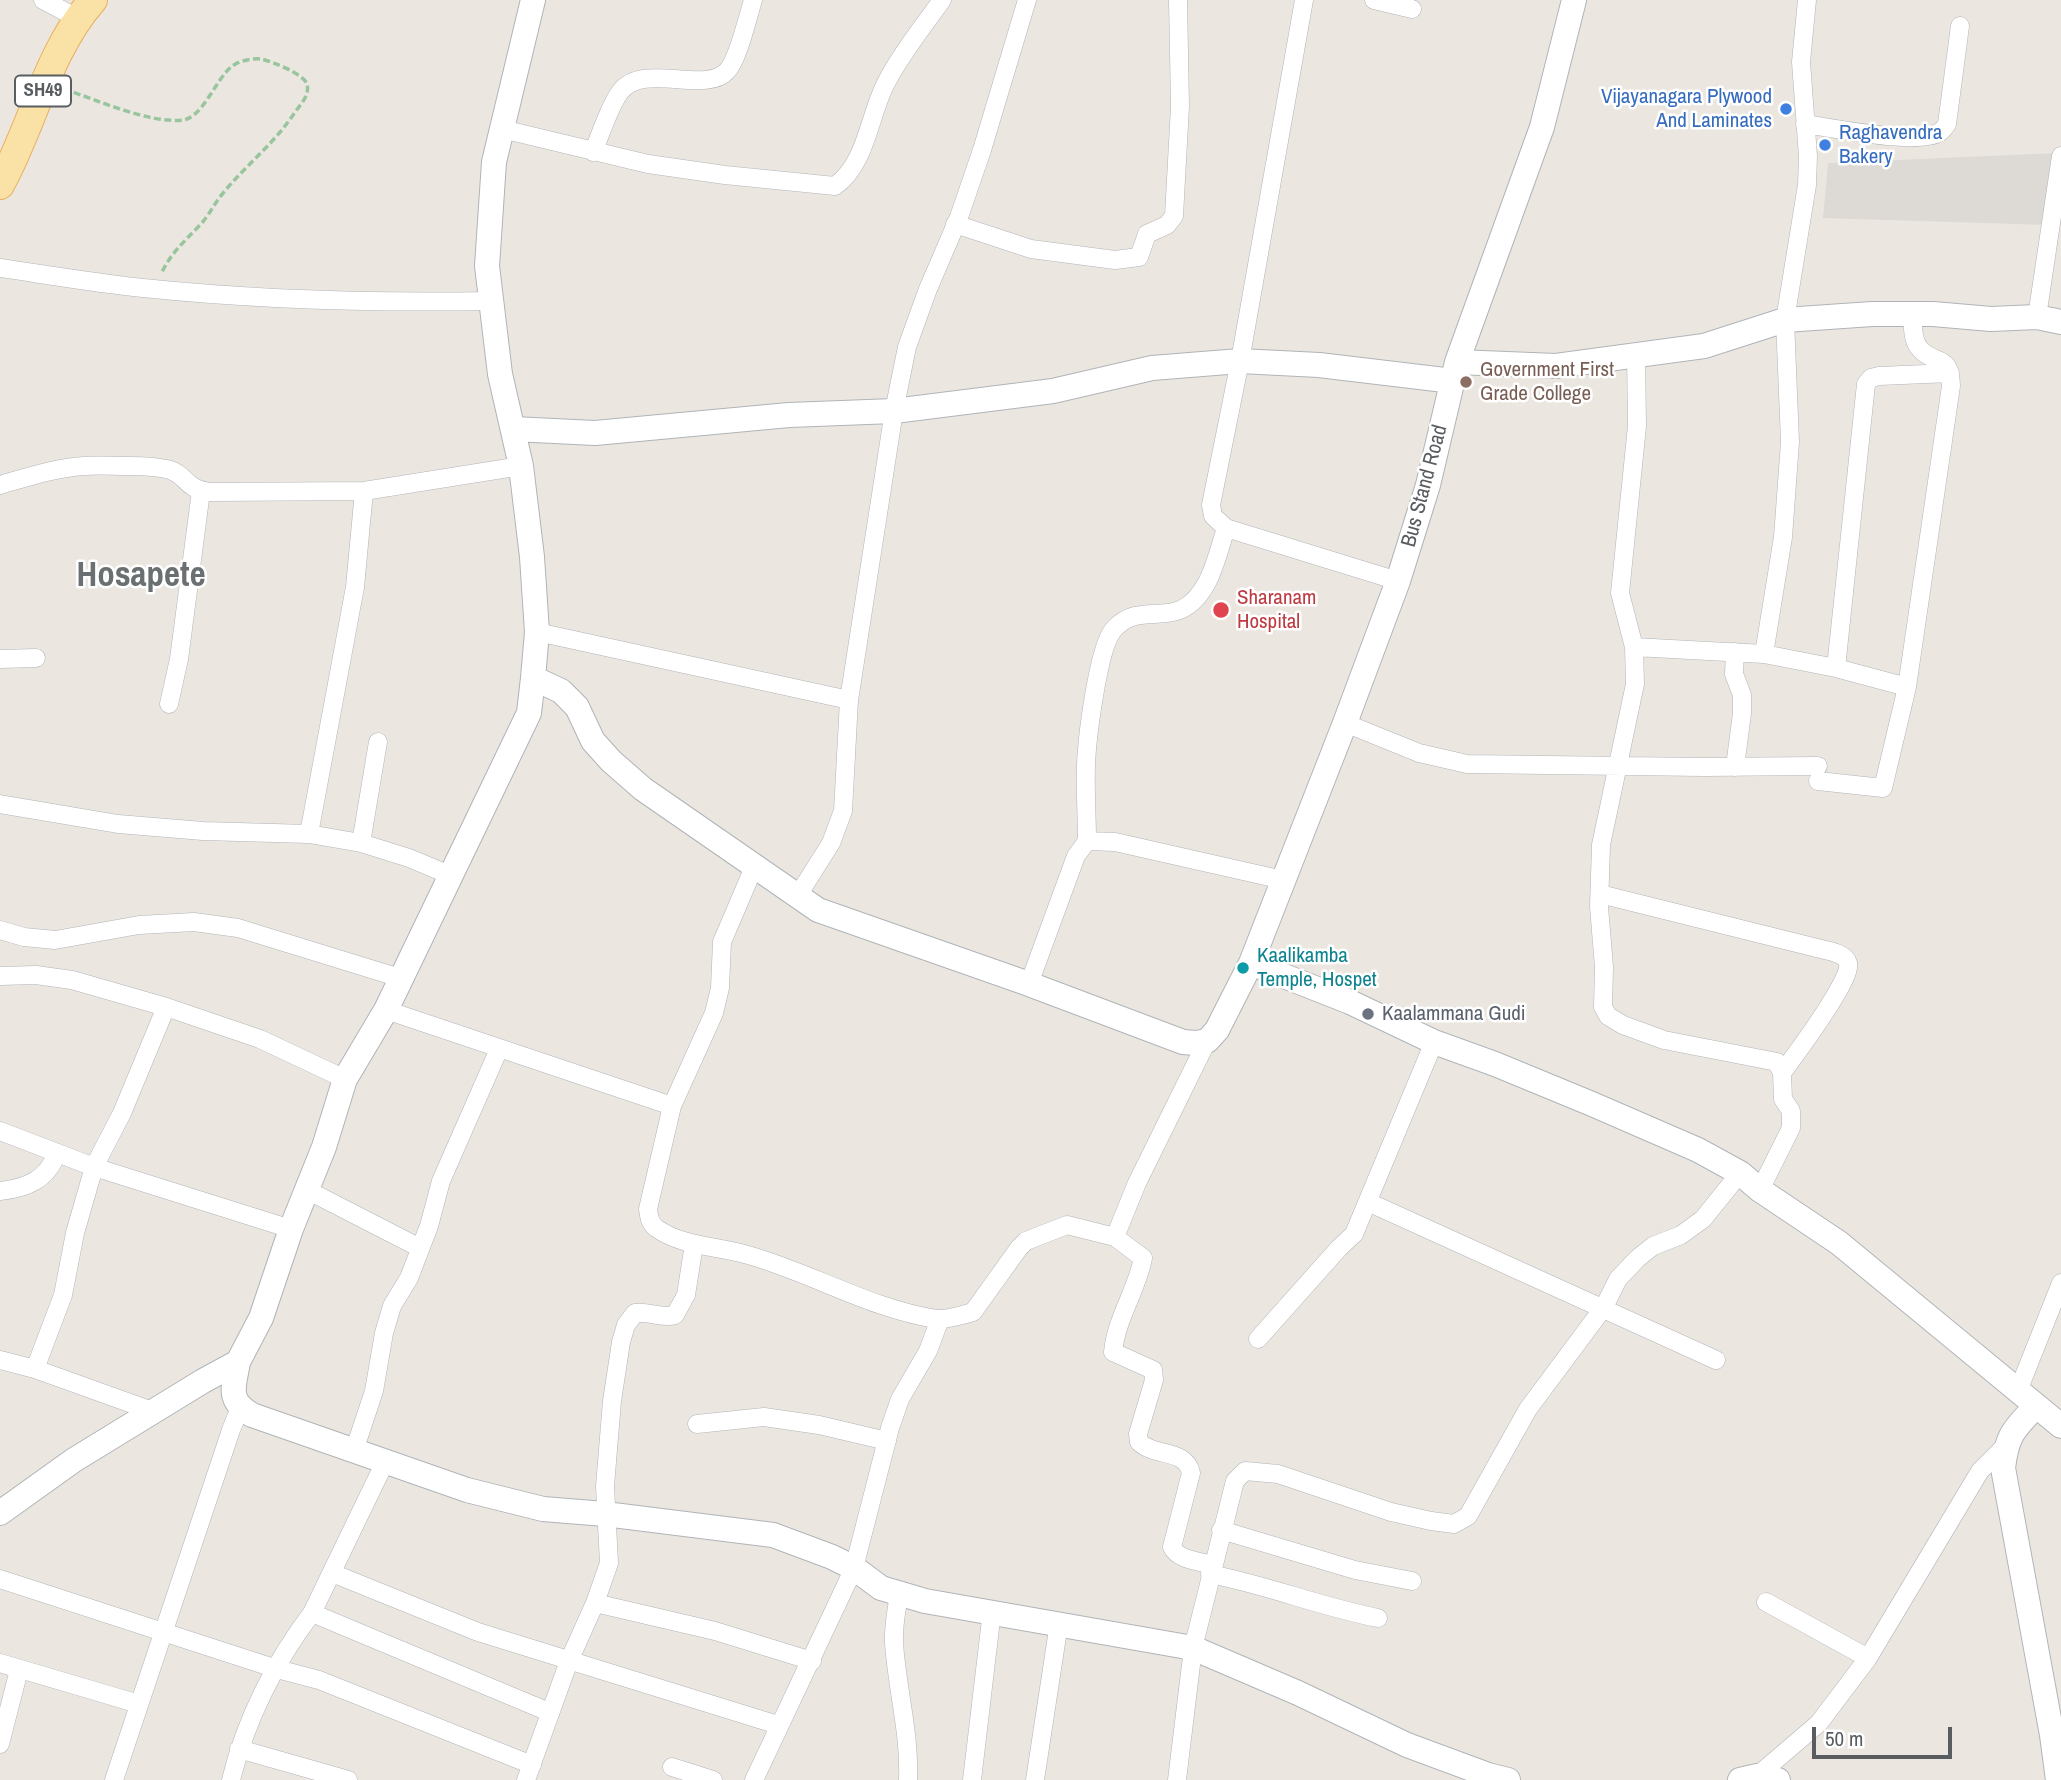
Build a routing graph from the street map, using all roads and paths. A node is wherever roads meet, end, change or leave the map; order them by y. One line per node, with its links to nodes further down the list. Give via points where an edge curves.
1 (43, 0): 12 (street)
2 (533, 0): 16 (street)
3 (754, 0): 17 (street, via 727,72 713,80 639,79 628,84 619,93)
4 (942, 0): 17 (street, via 885,85 863,145 844,180 835,186 725,175)
5 (1027, 0): 20 (street)
6 (1178, 0): 20 (street, via 1181,84 1174,216 1167,225 1147,234 1139,257 1115,260 1031,249)
7 (1304, 0): 28 (street)
8 (1374, 0): 11 (street)
9 (1574, 0): 29 (street, Bus Stand Road, via 1542,127)
10 (1807, 0): 15 (street, via 1801,62)
11 (1412, 9)
12 (86, 10): 14 (main road, SH49, via 58,53)
13 (1961, 26): 15 (street, via 1947,124 1940,132 1926,137 1886,136)
14 (46, 83): 19 (main road, SH49); 22 (path, via 171,121 195,116 219,78 245,60 261,59 305,79 307,95 286,127 176,248 163,270)
15 (1805, 124): 26 (street, via 1807,185)
16 (502, 130): 17 (street); 23 (street, via 494,162 487,266)
17 (593, 152)
18 (2061, 156): 25 (street)
19 (3, 173)
20 (955, 224): 31 (street, via 907,347)
21 (0, 268): 22 (street)
22 (159, 289): 23 (street, via 381,303)
23 (491, 301): 32 (street)
24 (1912, 315): 25 (street); 26 (street); 30 (street, via 1920,349 1939,359)
25 (2049, 319)
26 (1785, 320): 27 (street, via 1704,346); 42 (street, via 1790,442 1783,537)
27 (1636, 354): 29 (street, via 1556,366); 40 (street, via 1637,426 1620,593)
28 (1240, 361): 29 (street); 31 (street, via 1153,368 1053,391); 37 (street, via 1211,505 1213,516)
29 (1455, 371): 38 (street, Bus Stand Road, via 1429,485)
30 (1950, 373): 45 (street, via 1879,376 1866,384); 47 (street)
31 (894, 411): 32 (street, via 789,415 595,433); 48 (street)
32 (513, 429): 33 (street)
33 (521, 466): 36 (street); 39 (street)
34 (0, 485): 35 (street, via 84,466 144,466 171,470)
35 (201, 491): 36 (street); 49 (street)
36 (364, 491): 55 (street, via 355,587)
37 (1226, 528): 38 (street); 56 (street, via 1209,579 1197,596 1179,610 1133,617 1109,636 1101,656 1086,764)
38 (1398, 581): 50 (street, Bus Stand Road)
39 (537, 632): 46 (street); 48 (street)
40 (1634, 647): 41 (street); 52 (street, via 1635,684)
41 (1735, 652): 42 (street); 53 (street, via 1734,674 1742,695)
42 (1764, 654): 45 (street)
43 (36, 658): 44 (street)
44 (0, 659)
45 (1836, 668): 47 (street)
46 (533, 678): 58 (street, via 561,691 577,707 593,741 643,789); 59 (street, via 528,713)
47 (1907, 687): 53 (street, via 1883,788 1818,773)
48 (849, 700): 62 (street, via 843,811 831,843)
49 (169, 704)
50 (1345, 723): 52 (street, via 1419,753 1467,764); 60 (street, Bus Stand Road)
51 (378, 742): 57 (street)
52 (1619, 765): 53 (street); 61 (street, via 1601,845)
53 (1735, 767)
54 (0, 804): 55 (street, via 118,824)
55 (309, 834): 57 (street)
56 (1087, 841): 60 (street, via 1115,842); 67 (street, via 1076,856)
57 (361, 843): 59 (street)
58 (754, 867): 62 (street); 75 (street, via 722,942 714,1013)
59 (452, 876): 66 (street)
60 (1283, 880): 64 (street, Bus Stand Road)
61 (1600, 894): 73 (street, via 1603,1007 1608,1016 1664,1040 1772,1059); 73 (street, via 1846,959 1849,970 1813,1032)
62 (797, 897): 67 (street, via 845,921)
63 (0, 930): 66 (street, via 55,940 139,925 194,922 238,928)
64 (1251, 963): 70 (street, Bus Stand Road); 71 (street)
65 (0, 976): 68 (street, via 72,980)
66 (400, 978): 69 (street)
67 (1029, 984): 70 (street, via 1183,1042)
68 (166, 1007): 74 (street, via 260,1040); 78 (street)
69 (386, 1010): 72 (street); 74 (street)
70 (1207, 1041): 85 (street)
71 (1434, 1042): 79 (street, via 1592,1104); 83 (street)
72 (499, 1049): 75 (street); 87 (street, via 441,1181)
73 (1782, 1073): 81 (street, via 1791,1128)
74 (345, 1079): 80 (street)
75 (672, 1106): 86 (street, via 648,1209 650,1222)
76 (0, 1131): 77 (street)
77 (57, 1153): 78 (street); 82 (street, via 40,1180)
78 (94, 1167): 84 (street); 95 (street, via 64,1295)
79 (1740, 1173): 81 (street); 89 (street, via 1703,1219 1638,1258 1619,1279)
80 (307, 1190): 84 (street); 87 (street)
81 (1760, 1190): 96 (street, via 1839,1243)
82 (0, 1191)
83 (1368, 1202): 89 (street); 91 (street, via 1354,1234)
84 (291, 1229): 94 (street, via 261,1318)
85 (1115, 1237): 90 (street, via 1067,1225 1026,1241 973,1311); 109 (street, via 1143,1258 1113,1352 1153,1370 1139,1442 1188,1463 1191,1473 1172,1547 1175,1553)
86 (694, 1244): 90 (street, via 747,1254 875,1302); 106 (street, via 686,1295 675,1315 635,1313 626,1325 612,1401)
87 (420, 1248): 103 (street, via 392,1306 374,1391)
88 (2061, 1283): 96 (street)
89 (1604, 1307): 93 (street); 107 (street, via 1528,1409 1462,1521 1454,1524 1391,1512 1278,1474 1245,1471 1232,1488)
90 (940, 1319): 101 (street, via 901,1399)
91 (1258, 1339)
92 (0, 1360): 95 (street)
93 (1716, 1360)
94 (238, 1362): 97 (street, via 233,1395); 98 (street)
95 (35, 1369): 98 (street)
96 (2027, 1399): 100 (street); 102 (street)
97 (240, 1408): 103 (street); 120 (street)
98 (155, 1412): 105 (street)
99 (697, 1424): 101 (street, via 764,1416)
100 (2061, 1426)
101 (887, 1441): 108 (street)
102 (2006, 1445): 122 (street, via 1980,1471); 131 (street, via 2003,1468)
103 (354, 1451): 104 (street)
104 (385, 1462): 106 (street, via 543,1509); 110 (street)
105 (2, 1509)
106 (605, 1514): 108 (street, via 773,1535); 115 (street, via 609,1563)
107 (1221, 1530): 109 (street); 112 (street, via 1355,1570)
108 (854, 1568): 113 (street, via 881,1588); 124 (street)
109 (1211, 1569): 118 (street); 121 (street)
110 (332, 1573): 117 (street); 123 (street, via 459,1626)
111 (0, 1579): 120 (street)
112 (1412, 1581)
113 (899, 1593): 116 (street); 142 (street, via 894,1639 908,1738)
114 (1766, 1602): 122 (street)
115 (595, 1603): 123 (street); 124 (street, via 715,1631)
116 (992, 1611): 119 (street); 143 (street)
117 (312, 1613): 126 (street); 129 (street)
118 (1378, 1618)
119 (1059, 1623): 121 (street); 144 (street)
120 (164, 1632): 126 (street); 128 (street)
121 (1193, 1648): 145 (street); 146 (street, via 1407,1745)
122 (1868, 1658): 136 (street, via 1819,1723)
123 (569, 1661): 129 (street); 130 (street)
124 (812, 1661): 130 (street)
125 (0, 1663): 127 (street)
126 (277, 1669): 133 (street); 135 (street, via 319,1680)
127 (19, 1670): 128 (street); 132 (street)
128 (139, 1704): 137 (street)
129 (549, 1712): 135 (street)
130 (778, 1726): 141 (street)
131 (2056, 1737): 147 (street)
132 (0, 1744)
133 (239, 1749): 138 (street); 139 (street)
134 (672, 1767): 140 (street)
135 (529, 1773)
136 (1759, 1779)
137 (114, 1780)
138 (231, 1780)
139 (348, 1780)
140 (713, 1780)
141 (754, 1780)
142 (908, 1780)
143 (972, 1780)
144 (1035, 1780)
145 (1177, 1780)
146 (1508, 1780)
147 (2058, 1780)

